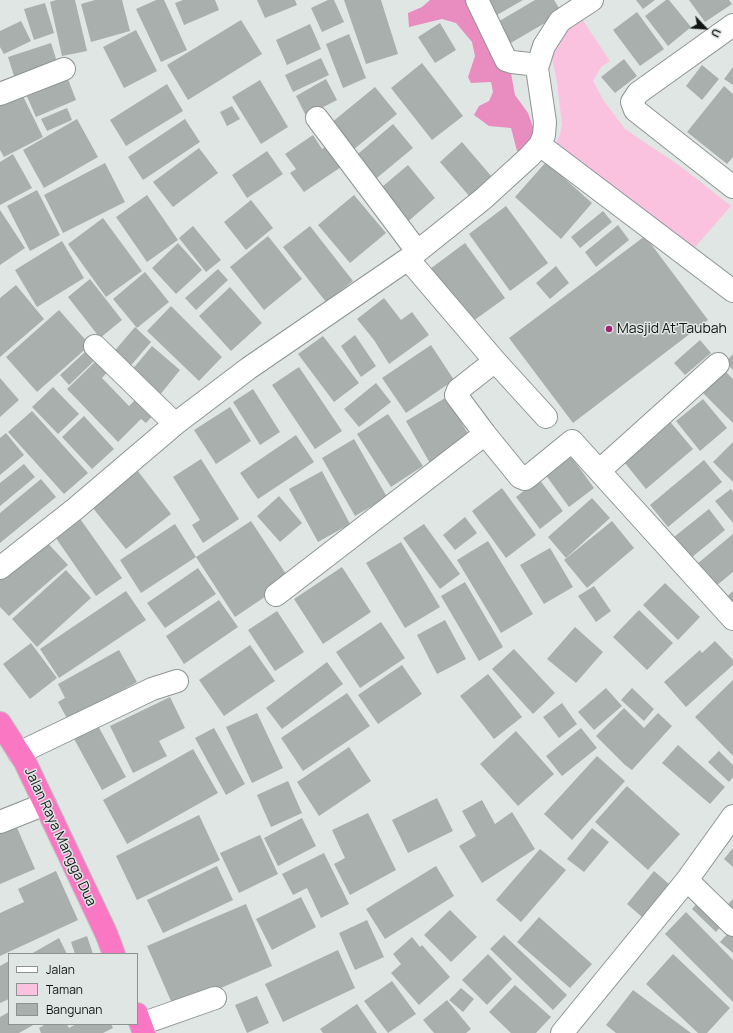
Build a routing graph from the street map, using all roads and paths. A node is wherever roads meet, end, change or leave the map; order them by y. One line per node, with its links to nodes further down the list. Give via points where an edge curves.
1 (477, 0): 4 (street, via 506,60)
2 (592, 0): 4 (street, via 560,21 544,46)
3 (733, 25): 9 (street, via 638,93 632,102 635,110)
4 (538, 65): 8 (street, via 545,122)
5 (64, 69): 6 (street)
6 (0, 94)
7 (317, 118): 10 (street)
8 (540, 145): 10 (street, via 483,199); 11 (street)
9 (733, 187)
10 (412, 255): 13 (street); 16 (street, via 249,368)
11 (733, 291)
12 (95, 346): 16 (street)
13 (495, 361): 15 (street); 17 (street, via 458,390 456,395)
14 (718, 364): 18 (street)
15 (546, 416)
16 (175, 424): 19 (street, via 75,509)
17 (485, 434): 18 (street, via 523,478 529,476 572,441); 20 (street)
18 (599, 470): 21 (street)
19 (0, 568)
20 (276, 595)
21 (733, 619)
22 (177, 681): 24 (street, via 152,689)
23 (0, 723): 24 (highway, Jalan Raya Mangga Dua)
24 (19, 753): 25 (highway, Jalan Raya Mangga Dua)
25 (45, 804): 27 (street); 30 (highway, Jalan Raya Mangga Dua)
26 (733, 816): 28 (street)
27 (0, 822)
28 (687, 880): 29 (street); 33 (street)
29 (733, 925)
30 (114, 953)
31 (216, 998): 32 (street)
32 (141, 1023)
33 (562, 1033)

